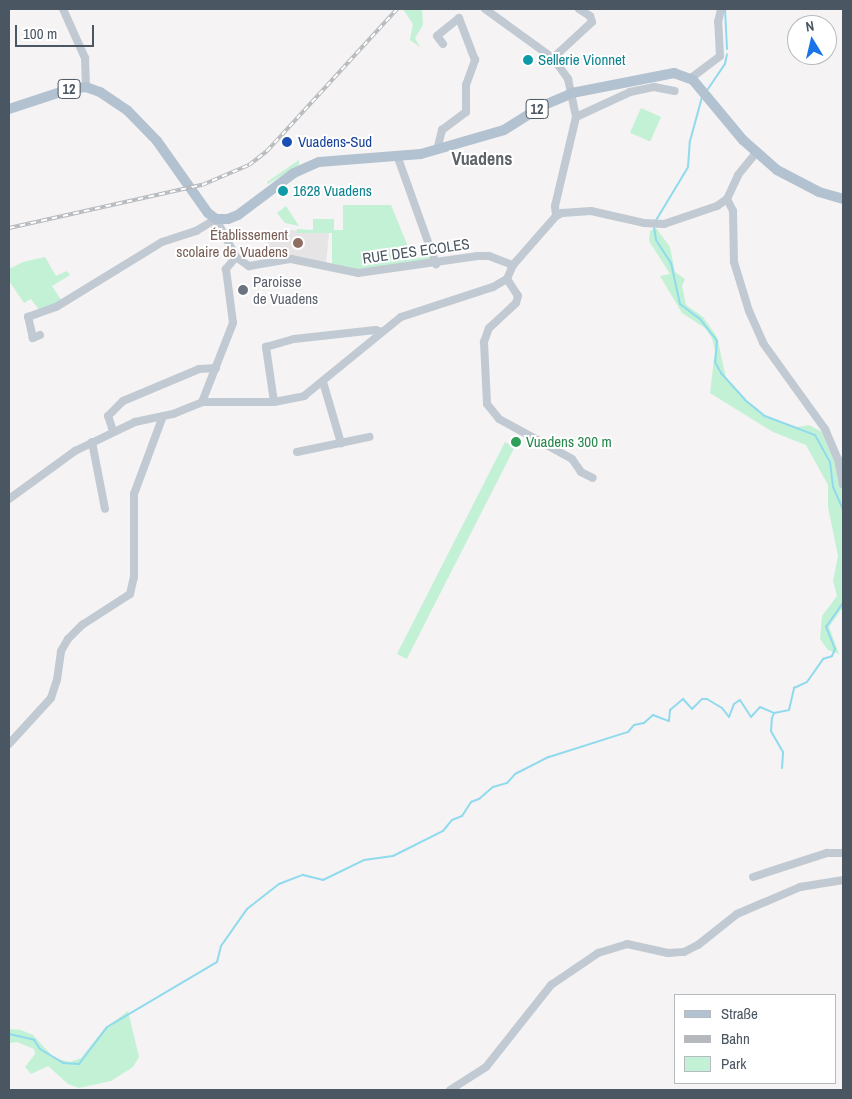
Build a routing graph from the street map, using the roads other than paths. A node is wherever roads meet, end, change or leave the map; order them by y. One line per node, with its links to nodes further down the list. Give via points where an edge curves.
1 (63, 9): 8 (street, via 84,58)
2 (485, 9): 6 (street)
3 (579, 9): 6 (street, via 590,16 592,22)
4 (721, 9): 7 (street, via 718,22 720,56)
5 (443, 44): 13 (street, via 437,36 458,18 475,60 466,85 466,112 442,130)
6 (553, 58): 10 (street, via 565,72)
7 (691, 78): 10 (main road, 12, via 668,73); 14 (main road)
8 (86, 88): 11 (main road, 12, via 57,93); 19 (main road, 12, via 112,98 138,121 173,161 208,213)
9 (675, 91): 12 (street, via 654,88 630,92)
10 (572, 93): 12 (street); 13 (main road, 12, via 542,106 504,130)
11 (9, 109)
12 (576, 117): 18 (street, via 555,206)
13 (437, 150): 15 (main road, 12)
14 (756, 153): 16 (street, via 738,175); 17 (main road, via 796,181)
15 (398, 158): 19 (main road, 12, via 319,162 285,178 238,215); 21 (street)
16 (728, 199): 18 (street, via 717,206 655,224 591,211 570,211); 37 (street, via 734,211 734,262 749,311 780,369 824,428 835,450)
17 (843, 199)
18 (556, 216): 22 (street)
19 (216, 218): 20 (street); 25 (street, via 196,231 162,242 56,307 28,317 33,338)
20 (236, 257): 21 (street, RUE DES ECOLES, via 249,266 291,259 309,260 358,273); 26 (street, via 226,269 232,328)
21 (436, 264): 22 (street, RUE DES ECOLES, via 490,256)
22 (513, 265): 23 (street)
23 (507, 279): 24 (street, via 493,287 414,311); 36 (street, via 518,296 516,303 489,328 484,342 487,404 500,419 572,459 581,472)
24 (382, 332): 27 (street); 29 (street, via 376,330 294,340 266,347)
25 (40, 335)
26 (216, 368): 28 (street); 31 (street, via 199,369 123,401 108,416)
27 (323, 382): 29 (street, via 298,398); 34 (street)
28 (202, 402): 29 (street); 30 (street)
29 (274, 402)
30 (163, 416): 31 (street); 40 (street, via 134,494 134,577 130,594 82,625 68,639 61,651 51,698)
31 (113, 431): 33 (street)
32 (369, 437): 34 (street)
33 (92, 442): 38 (street, via 46,470); 39 (street)
34 (341, 443): 35 (street)
35 (297, 452)
36 (593, 478)
37 (843, 480)
38 (9, 499)
39 (105, 509)
40 (9, 744)
41 (843, 853): 42 (street, via 827,853)
42 (753, 877)
43 (843, 880): 44 (street, via 800,887 737,914 684,952 668,953 627,944 598,953 551,985 486,1067)
44 (450, 1090)

